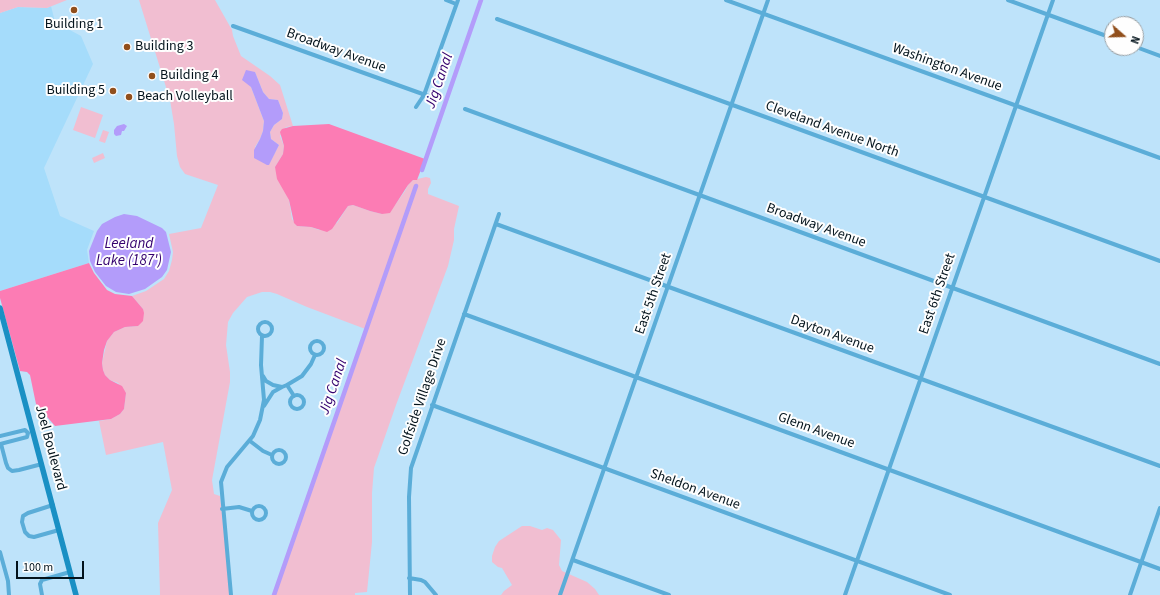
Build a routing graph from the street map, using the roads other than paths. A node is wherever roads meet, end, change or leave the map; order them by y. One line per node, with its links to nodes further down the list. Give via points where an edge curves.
1 (446, 0): 6 (street)
2 (726, 0): 7 (street, Washington Avenue)
3 (768, 0): 7 (street, East 5th Street)
4 (1008, 0): 8 (street)
5 (1053, 0): 8 (street, East 6th Street)
6 (457, 2): 14 (street)
7 (763, 14): 16 (street, East 5th Street); 17 (street, Washington Avenue)
8 (1047, 14): 11 (street); 17 (street, East 6th Street)
9 (497, 19): 16 (street, Cleveland Avenue North)
10 (233, 26): 14 (street, Broadway Avenue)
11 (1104, 35)
12 (1144, 50): 13 (street)
13 (1160, 56)
14 (424, 95): 15 (street, Broadway Avenue); 18 (street)
15 (431, 97)
16 (732, 104): 21 (street, East 5th Street); 22 (street, Cleveland Avenue North)
17 (1015, 105): 20 (street, Washington Avenue); 22 (street, East 6th Street)
18 (416, 107)
19 (465, 110): 21 (street, Broadway Avenue)
20 (1160, 158)
21 (700, 196): 26 (street, East 5th Street); 27 (street, Broadway Avenue)
22 (984, 196): 25 (street, Cleveland Avenue North); 27 (street, East 6th Street)
23 (499, 214): 24 (street, Golfside Village Drive)
24 (496, 224): 26 (street, Dayton Avenue); 29 (street, Golfside Village Drive)
25 (1160, 261)
26 (668, 286): 34 (street, East 5th Street); 35 (street, Dayton Avenue)
27 (952, 288): 32 (street, Broadway Avenue); 35 (street, East 6th Street)
28 (0, 308): 41 (main road, Joel Boulevard)
29 (464, 314): 34 (street, Glenn Avenue); 39 (street, Golfside Village Drive)
30 (262, 336): 33 (street)
31 (315, 356): 36 (street, via 302,376)
32 (1160, 364)
33 (262, 372): 37 (street, via 264,379 270,384); 40 (street)
34 (636, 377): 48 (street, East 5th Street); 49 (street, Glenn Avenue)
35 (920, 379): 47 (street, Dayton Avenue); 49 (street, East 6th Street)
36 (287, 385): 37 (street); 38 (street)
37 (282, 386): 40 (street, via 273,392)
38 (294, 396)
39 (432, 406): 48 (street, Sheldon Avenue); 61 (street, Golfside Village Drive, via 410,474)
40 (263, 408): 43 (street)
41 (30, 432): 42 (street, via 25,430); 44 (street, via 27,437); 46 (main road, Joel Boulevard)
42 (0, 436)
43 (250, 441): 45 (street); 52 (street, via 230,462 222,476)
44 (1, 444): 46 (street, via 8,468 12,471)
45 (272, 455)
46 (42, 464): 50 (main road, Joel Boulevard)
47 (1160, 466)
48 (605, 468): 56 (street, East 5th Street); 57 (street, Sheldon Avenue)
49 (888, 470): 57 (street, East 6th Street); 58 (street, Glenn Avenue)
50 (53, 505): 54 (main road, Joel Boulevard); 54 (street, via 28,513 22,522 29,536)
51 (1160, 508): 58 (street)
52 (222, 509): 53 (street, via 239,507); 65 (street)
53 (252, 511)
54 (59, 530): 60 (main road, Joel Boulevard)
55 (0, 552): 62 (street)
56 (573, 560): 68 (street, East 5th Street); 69 (street)
57 (857, 561): 70 (street, East 6th Street); 71 (street, Sheldon Avenue)
58 (1142, 562): 59 (street, Glenn Avenue); 72 (street)
59 (1160, 569)
60 (70, 572): 63 (street, via 42,580); 64 (main road, Joel Boulevard)
61 (409, 578): 66 (street, Golfside Village Drive); 67 (street, via 425,582)
62 (9, 595)
63 (42, 595)
64 (76, 595)
65 (231, 595)
66 (410, 595)
67 (436, 595)
68 (560, 595)
69 (669, 595)
70 (845, 595)
71 (950, 595)
72 (1130, 595)

